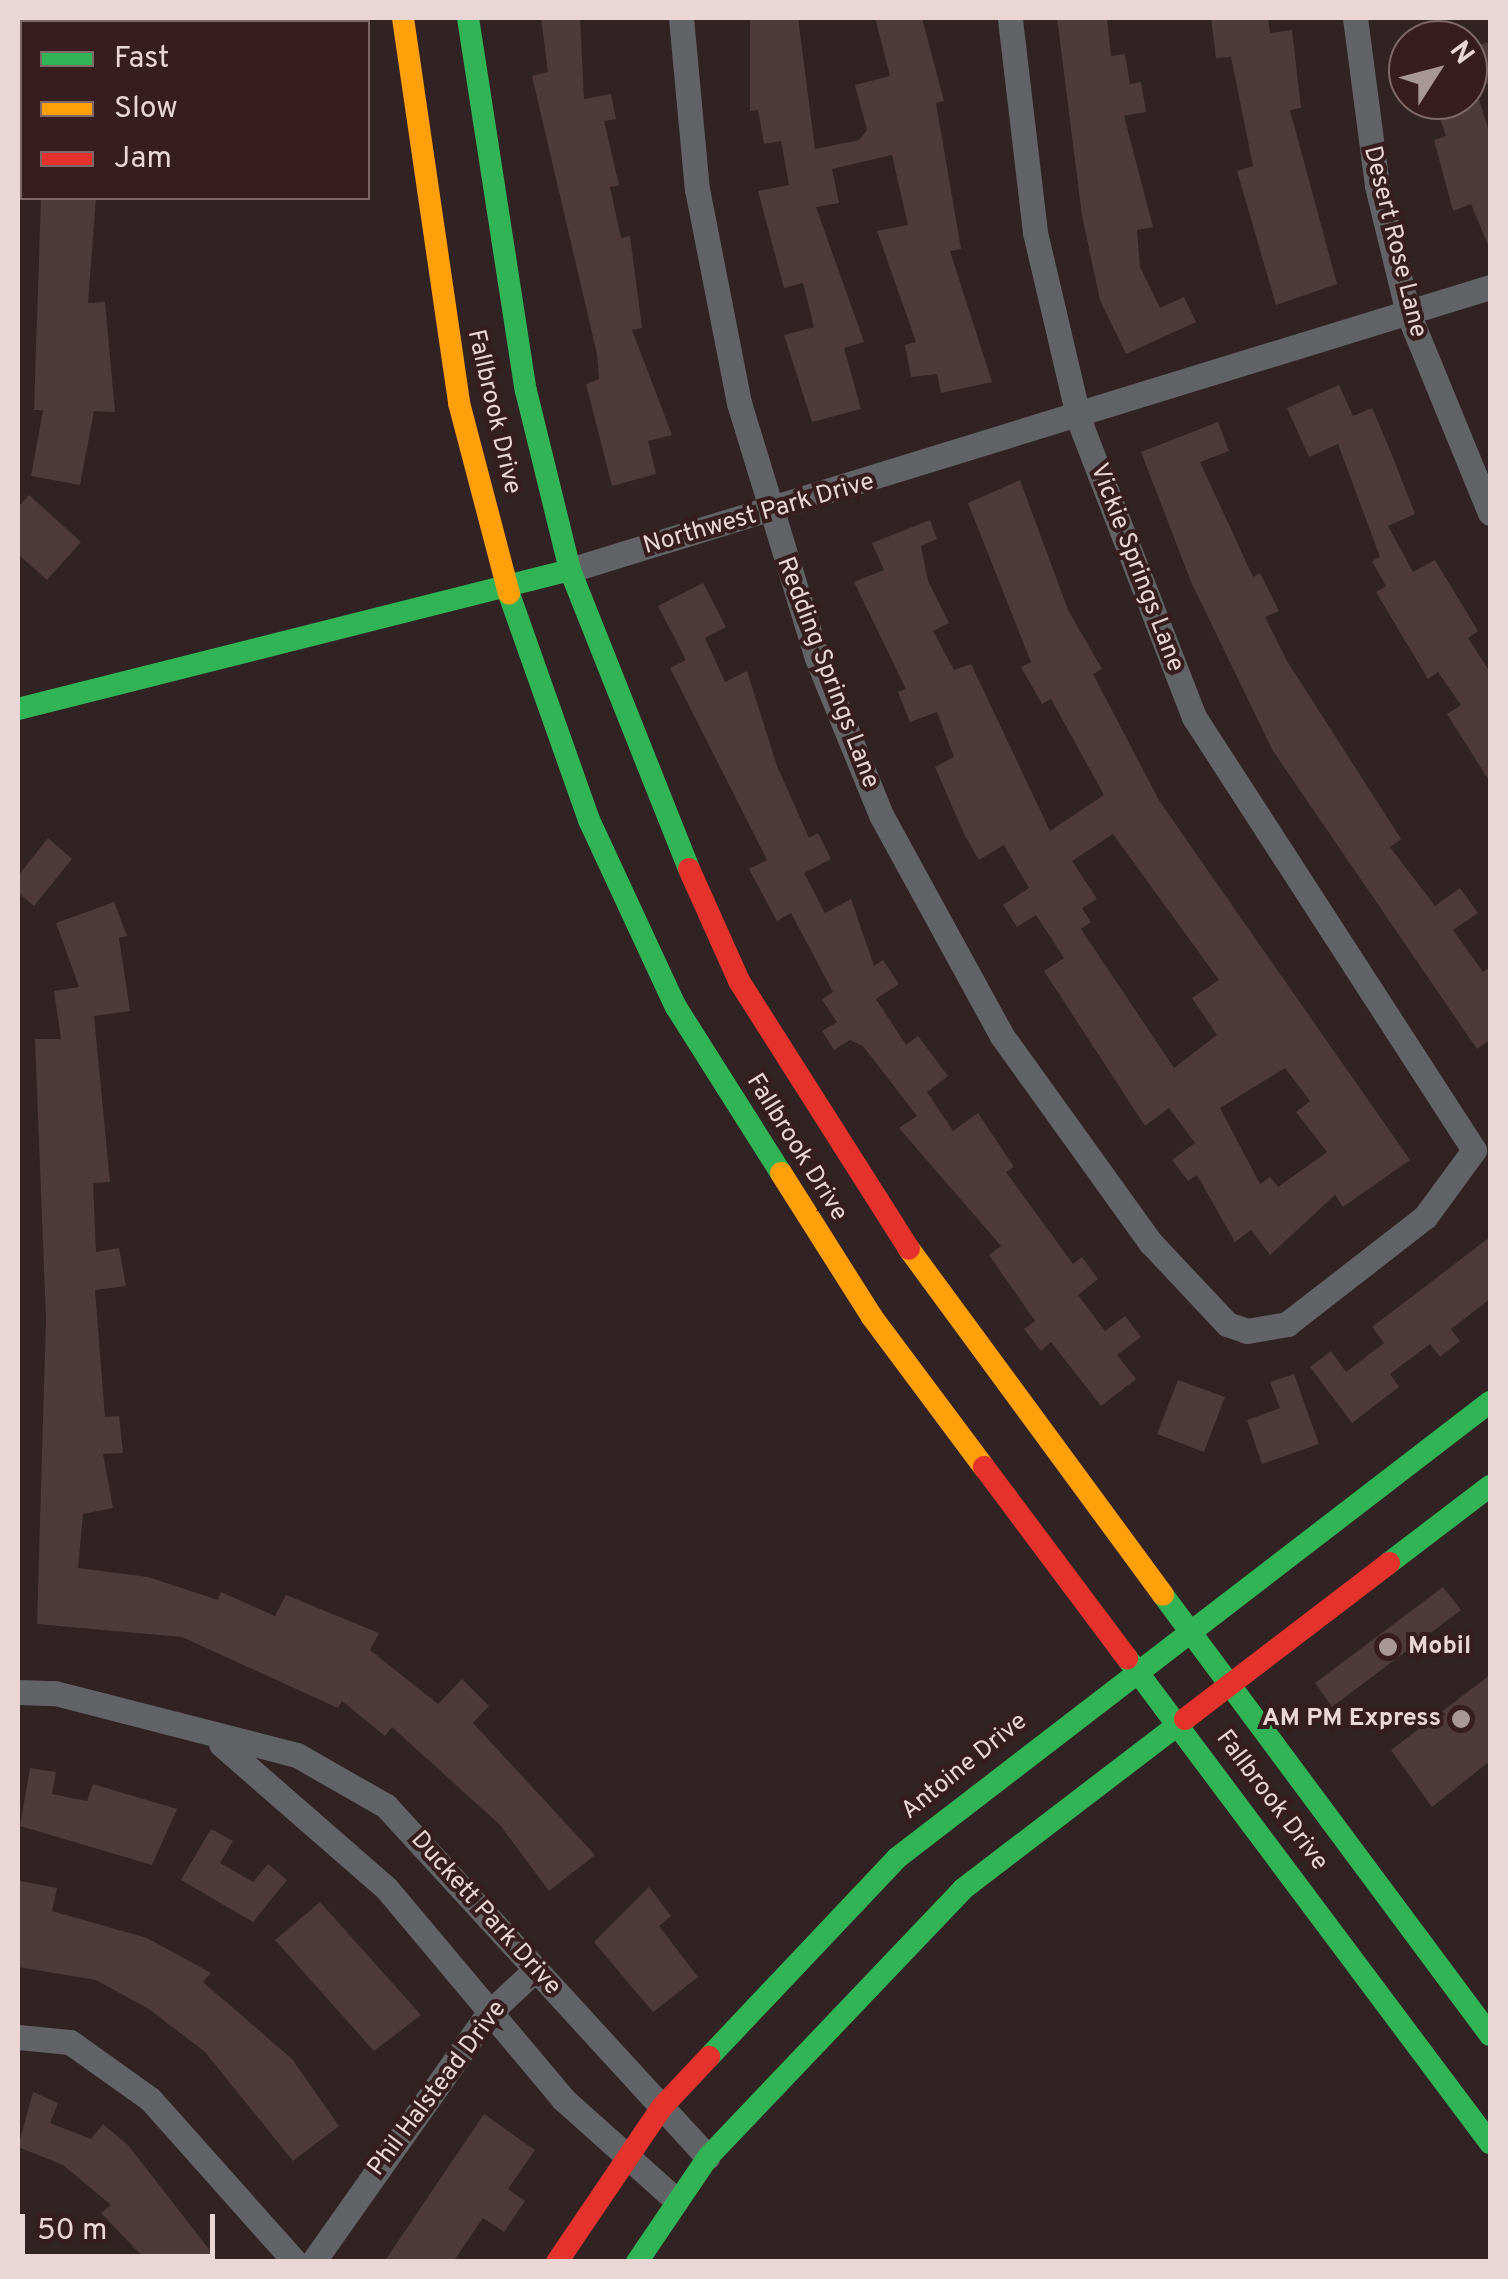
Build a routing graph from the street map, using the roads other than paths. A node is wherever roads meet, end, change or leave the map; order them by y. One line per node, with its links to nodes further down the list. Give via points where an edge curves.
1 (403, 18): 12 (main road, Fallbrook Drive, via 456,384)
2 (468, 18): 11 (main road, Fallbrook Drive, via 526,392)
3 (681, 18): 9 (street, Redding Springs Lane, via 700,208)
4 (1010, 18): 8 (street, Vickie Springs Lane, via 1035,232)
5 (1354, 18): 7 (street, Desert Rose Lane, via 1377,186)
6 (1490, 287): 7 (street, Northwest Park Drive)
7 (1408, 313): 8 (street, Northwest Park Drive); 10 (street, Desert Rose Lane)
8 (1080, 420): 9 (street, Northwest Park Drive); 14 (street, Vickie Springs Lane, via 1194,717 1474,1150 1425,1218 1287,1324 1248,1331 1227,1324)
9 (767, 513): 11 (street, Northwest Park Drive); 14 (street, Redding Springs Lane, via 817,658 911,878 1002,1036)
10 (1490, 513)
11 (570, 570): 12 (main road, Northwest Park Drive); 17 (main road, Fallbrook Drive, via 654,791 739,981 930,1282)
12 (507, 588): 13 (main road, Northwest Park Drive); 18 (main road, Fallbrook Drive, via 590,820 676,1007 872,1317)
13 (18, 708)
14 (1124, 1208)
15 (1490, 1402): 17 (main road, Antoine Drive)
16 (1490, 1486): 19 (main road)
17 (1189, 1628): 18 (main road, Antoine Drive); 19 (main road, Fallbrook Drive)
18 (1138, 1668): 21 (main road, Fallbrook Drive); 27 (main road, Antoine Drive, via 897,1858)
19 (1230, 1685): 21 (main road); 25 (main road, Fallbrook Drive)
20 (18, 1692): 22 (street, Duckett Park Drive, via 55,1693)
21 (1177, 1720): 28 (main road, Fallbrook Drive); 30 (main road, via 963,1889)
22 (217, 1741): 23 (street, Duckett Park Drive, via 297,1756 386,1806); 24 (street, Duckett Park Drive, via 388,1889)
23 (534, 1971): 24 (street, Phil Halstead Drive); 27 (street, Duckett Park Drive)
24 (488, 2014): 29 (street, Duckett Park Drive); 33 (street, Phil Halstead Drive)
25 (1490, 2035)
26 (18, 2036): 32 (street, via 70,2042 150,2100)
27 (662, 2106): 29 (main road, Antoine Drive); 30 (street, Duckett Park Drive)
28 (1490, 2144)
29 (628, 2156): 31 (street, Duckett Park Drive); 34 (main road, Antoine Drive)
30 (708, 2156): 31 (main road)
31 (676, 2200): 35 (main road)
32 (295, 2262)
33 (314, 2262)
34 (557, 2262)
35 (637, 2262)

